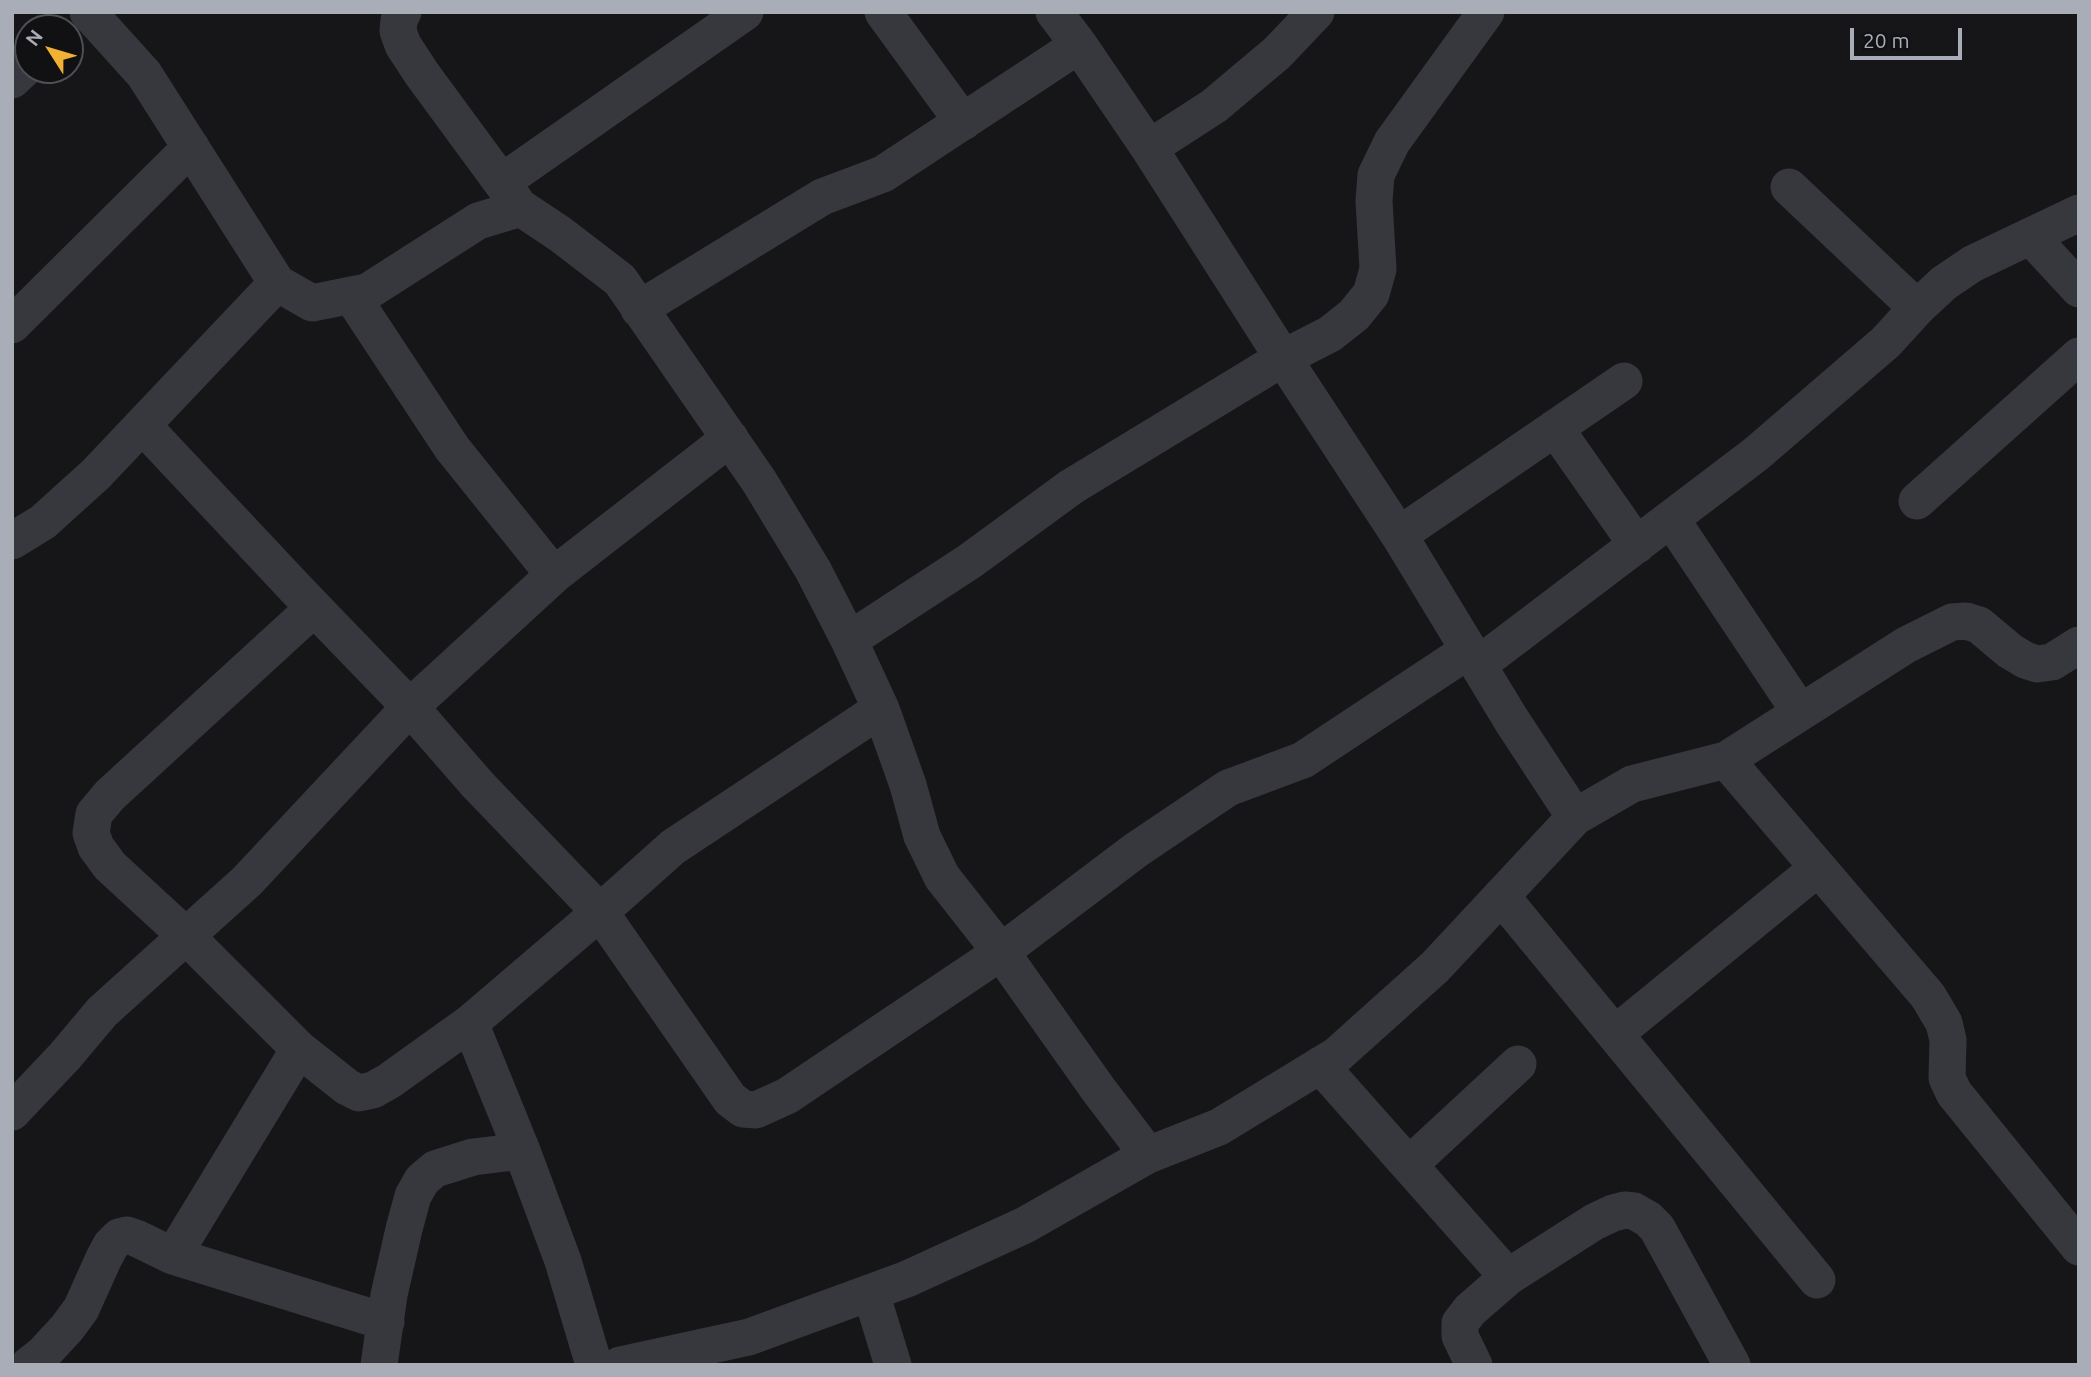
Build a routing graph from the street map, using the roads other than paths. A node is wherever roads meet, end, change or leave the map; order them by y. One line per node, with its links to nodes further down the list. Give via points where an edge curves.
1 (403, 12): 13 (street, via 398,31 403,45)
2 (745, 12): 13 (street)
3 (883, 12): 9 (street)
4 (1054, 12): 8 (street)
5 (1316, 12): 11 (street, via 1277,53 1213,106)
6 (1486, 12): 23 (street, via 1392,142 1376,176 1377,269 1371,294 1329,334)
7 (90, 18): 10 (street, via 144,74)
8 (1079, 45): 9 (street); 11 (street)
9 (963, 122): 20 (street, via 883,174 822,197)
10 (191, 147): 16 (street); 21 (street)
11 (1149, 148): 23 (street)
12 (1789, 187): 19 (street)
13 (511, 195): 18 (street, via 367,292); 20 (street, via 620,281)
14 (2079, 214): 15 (street)
15 (2030, 236): 17 (street); 19 (street, via 1972,264)
16 (277, 283): 18 (street, via 312,303); 25 (street)
17 (2079, 289)
18 (351, 295): 33 (street, via 452,448)
19 (1917, 308): 29 (street, via 1886,342 1756,454)
20 (639, 309): 27 (street)
21 (12, 325)
22 (2079, 356): 28 (street)
23 (1283, 358): 30 (street); 35 (street, via 1071,487 970,561)
24 (1624, 381): 26 (street)
25 (143, 426): 31 (street, via 43,522); 34 (street)
26 (1555, 428): 30 (street); 32 (street)
27 (730, 438): 33 (street); 35 (street, via 813,570)
28 (1917, 501)
29 (1671, 519): 32 (street); 40 (street)
30 (1399, 536): 37 (street)
31 (12, 541)
32 (1637, 545): 37 (street)
33 (554, 575): 38 (street)
34 (314, 608): 38 (street); 46 (street, via 94,814 91,833 103,857)
35 (849, 640): 39 (street)
36 (2079, 645): 40 (street, via 2052,662 2037,664 2010,651 1979,625 1952,622 1906,645)
37 (1474, 658): 42 (street); 47 (street, via 1303,760 1228,788 1136,850)
38 (410, 707): 45 (street); 46 (street, via 247,881)
39 (881, 709): 45 (street, via 673,847); 47 (street, via 932,857 942,877)
40 (1800, 712): 41 (street)
41 (1726, 760): 42 (street, via 1632,784); 43 (street)
42 (1575, 817): 44 (street)
43 (1818, 868): 49 (street); 57 (street, via 1928,996 1944,1023 1947,1078 1954,1093)
44 (1501, 896): 49 (street); 52 (street, via 1435,967)
45 (600, 912): 47 (street, via 730,1098 743,1109 756,1110 787,1096); 48 (street)
46 (186, 936): 50 (street); 53 (street)
47 (1001, 953): 55 (street)
48 (470, 1023): 50 (street, via 389,1081 359,1093); 54 (street)
49 (1615, 1034): 60 (street)
50 (299, 1049): 58 (street)
51 (1518, 1064): 56 (street)
52 (1320, 1065): 55 (street, via 1219,1127); 56 (street)
53 (17, 1095)
54 (522, 1151): 62 (street, via 473,1157 435,1169 422,1180 404,1229); 67 (street, via 563,1261)
55 (1148, 1155): 61 (street, via 1025,1226)
56 (1409, 1165): 59 (street)
57 (2079, 1247)
58 (173, 1256): 62 (street); 65 (street, via 136,1238 119,1237 81,1309)
59 (1508, 1277): 64 (street, via 1460,1323); 70 (street, via 1594,1222 1625,1210 1634,1212 1657,1228)
60 (1817, 1280)
61 (871, 1293): 63 (street); 69 (street)
62 (386, 1322): 66 (street)
63 (753, 1351): 68 (street)
64 (1467, 1363)
65 (29, 1365)
66 (379, 1365)
67 (594, 1365)
68 (620, 1365)
69 (893, 1365)
70 (1732, 1365)

